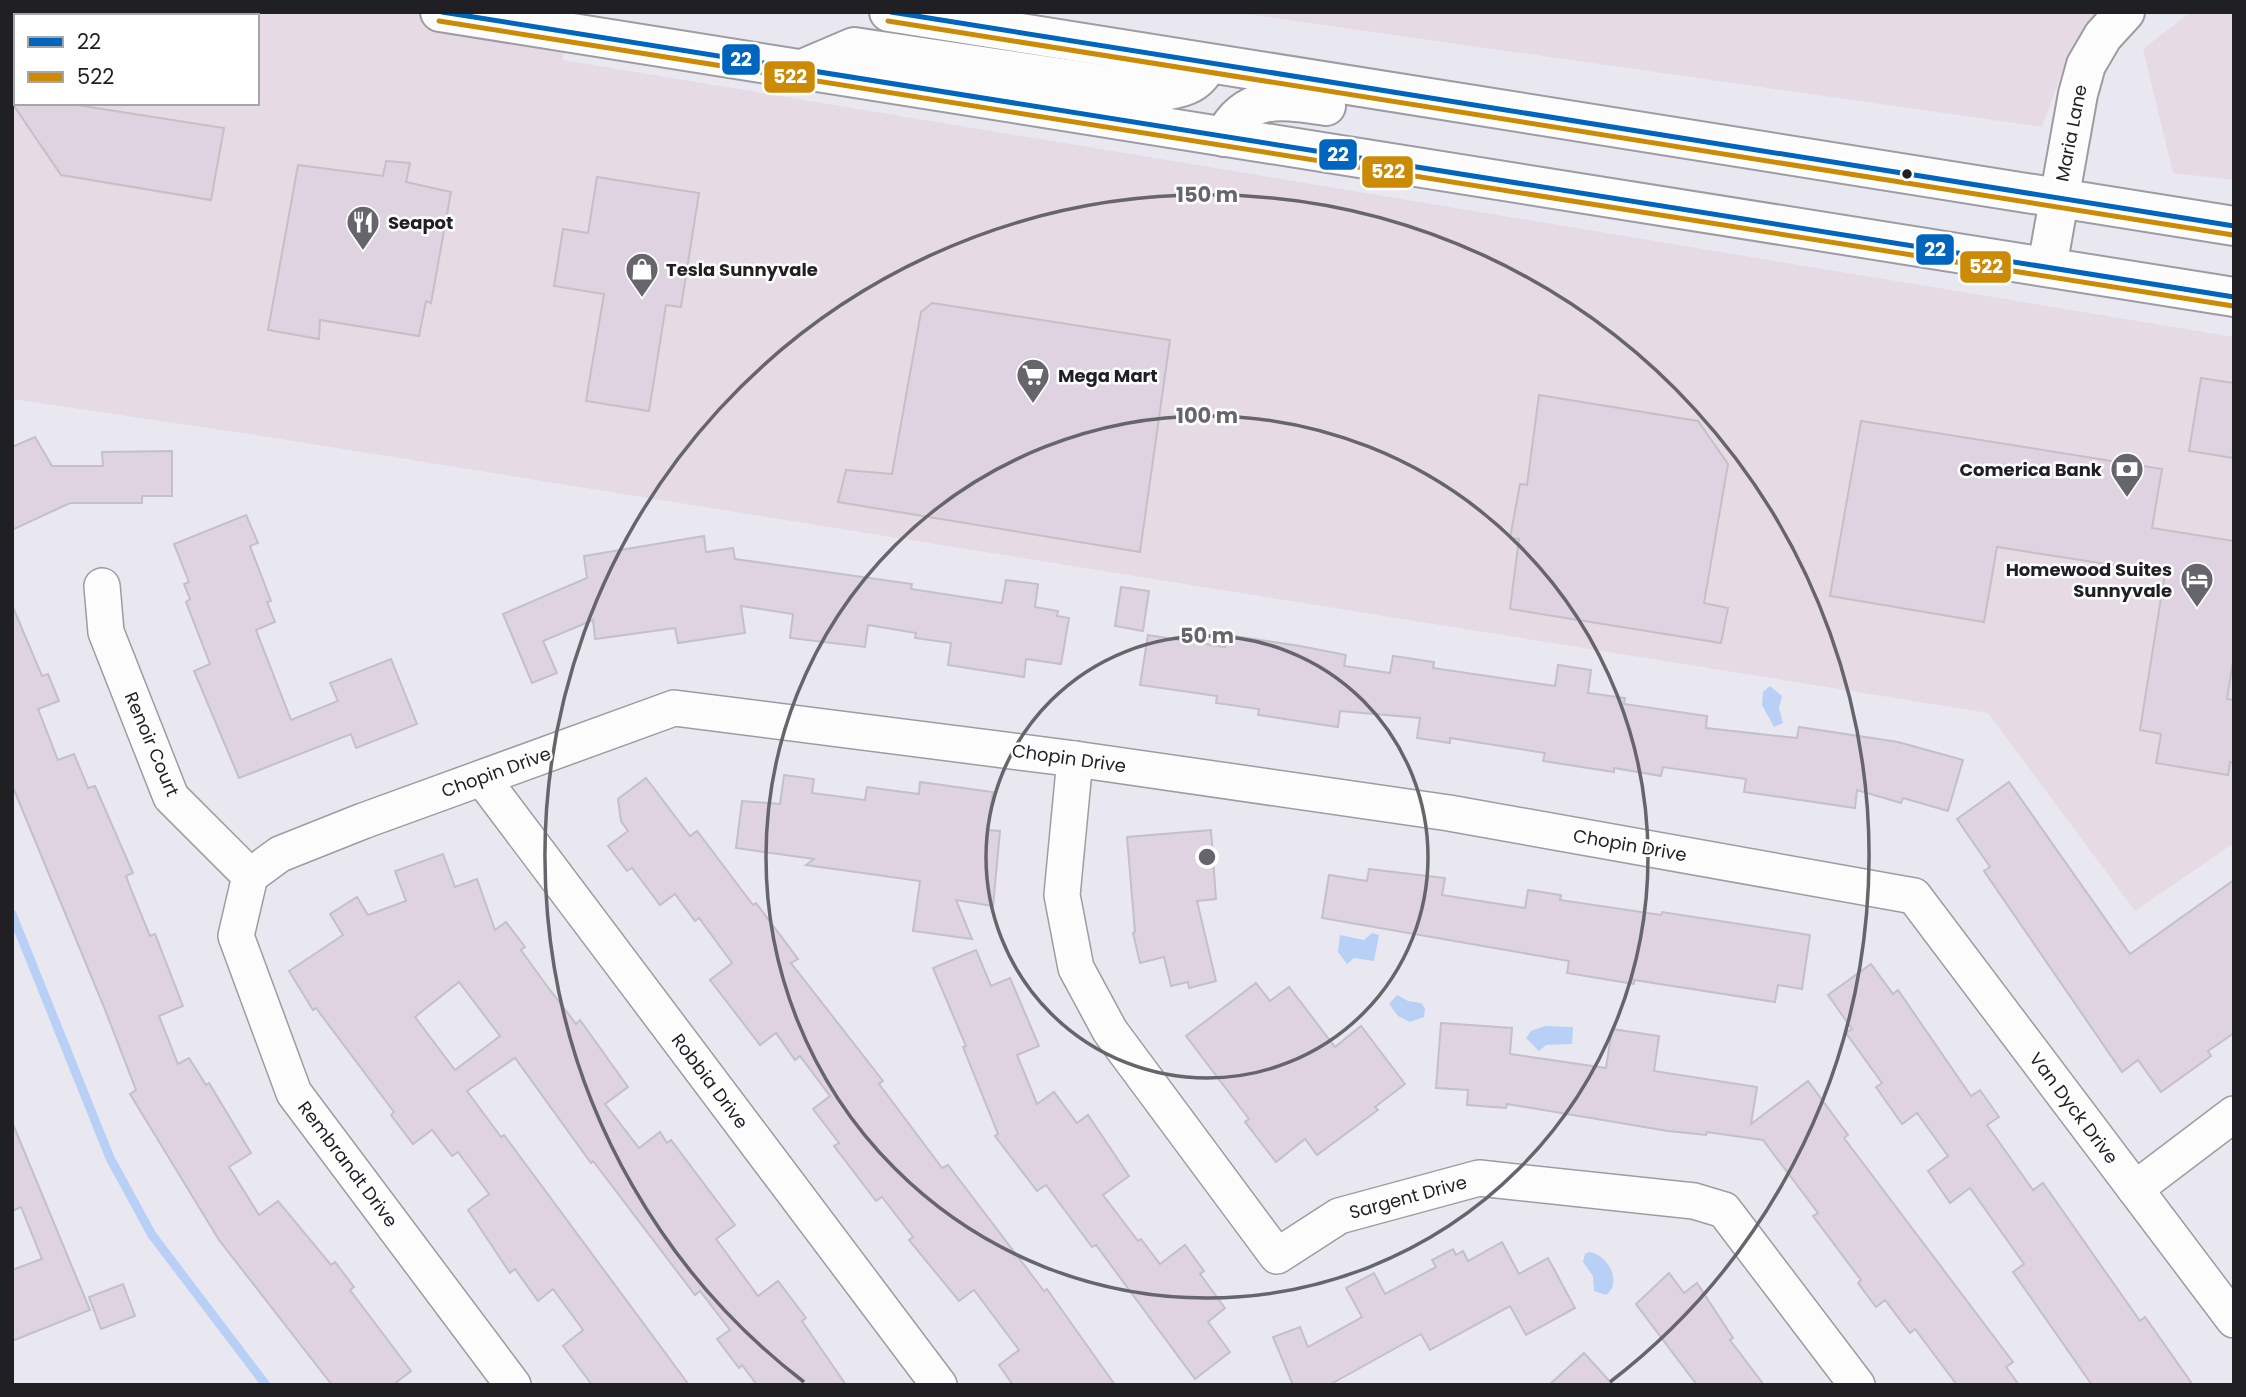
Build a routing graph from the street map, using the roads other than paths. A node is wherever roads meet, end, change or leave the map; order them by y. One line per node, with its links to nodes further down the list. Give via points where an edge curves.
1 (440, 12): 5 (main road)
2 (889, 12): 4 (main road)
3 (2125, 12): 8 (main road, Maria Lane, via 2086,65)
4 (1207, 64): 5 (main road, via 1193,83 1156,92 854,47); 6 (main road)
5 (800, 69): 7 (main road)
6 (1530, 113): 7 (main road, via 1495,127 1465,128 1286,100 1246,109 1233,119); 8 (main road)
7 (1224, 137): 10 (main road)
8 (2059, 198): 9 (main road); 10 (main road, Maria Lane)
9 (2234, 226)
10 (2047, 267): 11 (main road)
11 (2234, 297)
12 (102, 586): 15 (street, Renoir Court, via 106,632 171,797)
13 (1075, 759): 14 (street, Chopin Drive, via 674,708); 16 (street, Chopin Drive, via 1449,813); 22 (street, Sargent Drive, via 1062,894 1076,968 1110,1031 1277,1256 1339,1216 1479,1178 1695,1202 1724,1210)
14 (482, 778): 15 (street, Chopin Drive, via 280,854); 21 (street, Robbia Drive)
15 (250, 876): 20 (street, Rembrandt Drive, via 236,936 294,1093)
16 (1914, 896): 18 (street, Van Dyck Drive)
17 (2234, 1114): 18 (street)
18 (2135, 1189): 19 (street, Van Dyck Drive)
19 (2234, 1320)
20 (513, 1385)
21 (939, 1385)
22 (1857, 1385)

